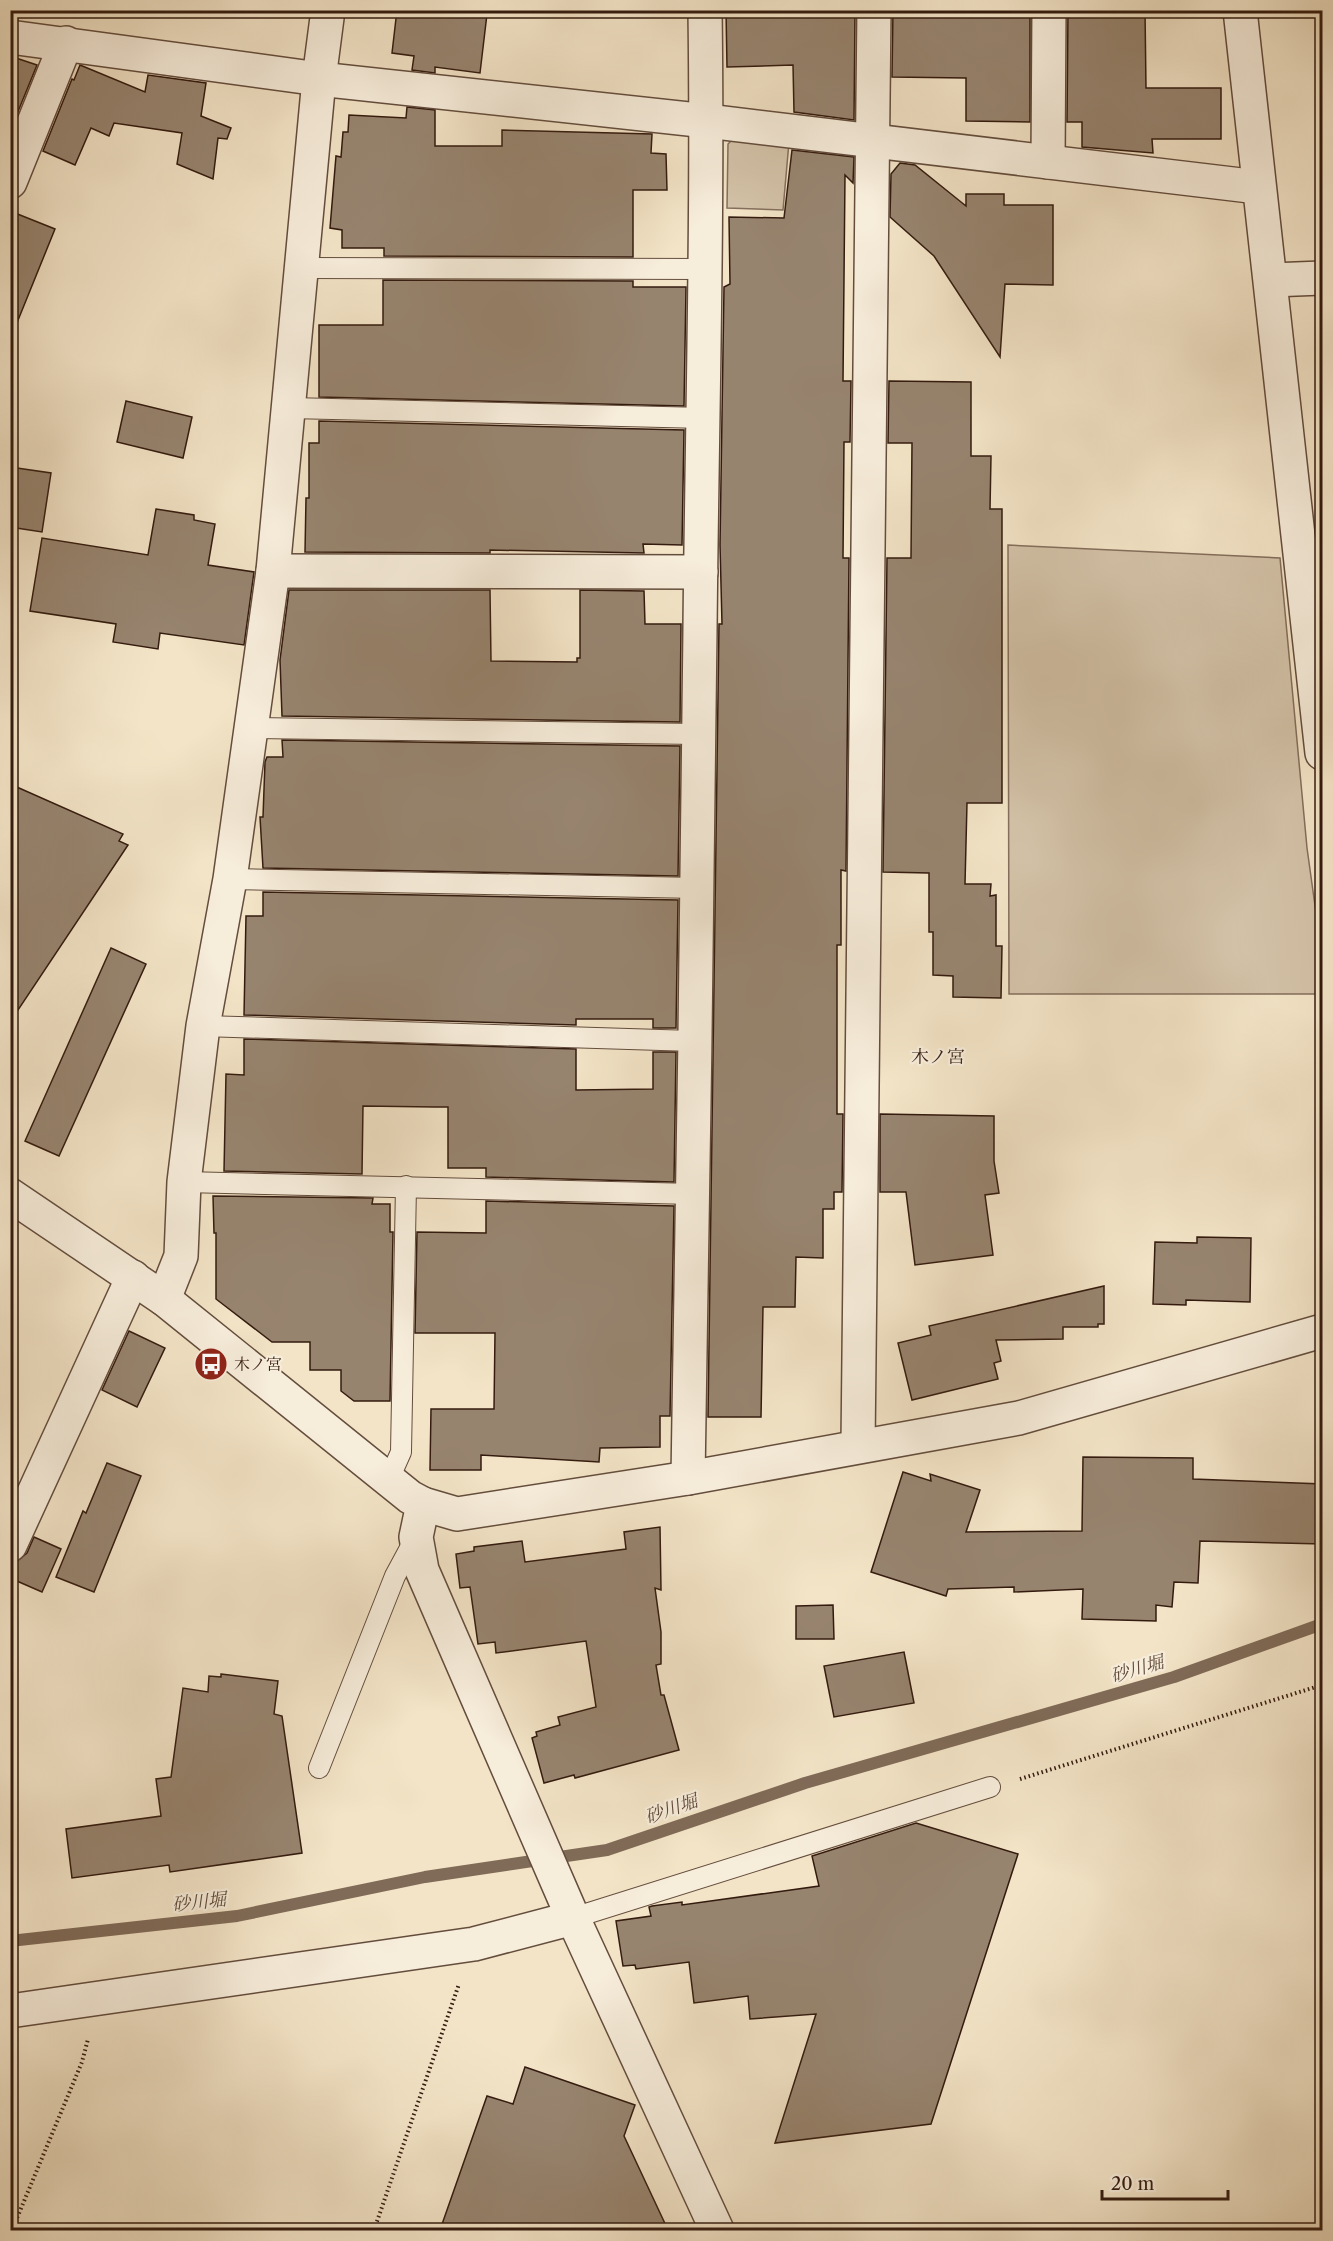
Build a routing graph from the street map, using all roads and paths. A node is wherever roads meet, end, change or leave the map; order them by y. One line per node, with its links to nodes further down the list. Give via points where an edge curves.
1 (328, 10): 8 (street)
2 (705, 10): 9 (street)
3 (874, 10): 10 (street)
4 (1049, 10): 11 (street)
5 (1240, 10): 13 (street)
6 (10, 37): 7 (street)
7 (66, 43): 8 (street); 12 (street)
8 (319, 79): 9 (street); 14 (street)
9 (707, 121): 10 (street); 15 (street)
10 (873, 140): 11 (street); 36 (street)
11 (1048, 162): 13 (street)
12 (10, 182)
13 (1258, 187): 17 (street)
14 (303, 268): 15 (lane); 18 (street)
15 (707, 269): 19 (street)
16 (1323, 278): 17 (street)
17 (1271, 280): 24 (street)
18 (290, 408): 19 (lane); 20 (street)
19 (704, 418): 21 (street)
20 (273, 572): 21 (street); 22 (street)
21 (700, 572): 23 (street)
22 (252, 728): 23 (lane); 25 (street)
23 (698, 734): 26 (street)
24 (1323, 753)
25 (230, 879): 26 (lane); 27 (street)
26 (698, 888): 28 (street)
27 (203, 1026): 28 (lane); 29 (street)
28 (693, 1041): 31 (street)
29 (184, 1182): 30 (lane); 34 (street, via 181,1256)
30 (406, 1186): 31 (lane); 38 (lane, via 401,1452)
31 (694, 1194): 37 (street)
32 (10, 1195): 33 (street)
33 (133, 1277): 34 (street); 41 (street)
34 (164, 1299): 38 (street)
35 (1323, 1331): 36 (street, via 1019,1418)
36 (858, 1446): 37 (street)
37 (688, 1478): 39 (street, via 457,1514)
38 (389, 1479): 39 (street)
39 (423, 1504): 40 (street)
40 (416, 1537): 43 (lane, via 395,1576); 45 (street, via 422,1570)
41 (10, 1545)
42 (1323, 1685): 44 (path)
43 (318, 1768)
44 (990, 1787): 45 (lane)
45 (570, 1910): 46 (street); 51 (street)
46 (474, 1944): 47 (street); 50 (path)
47 (98, 1998): 48 (street); 49 (path, via 82,2062)
48 (10, 2011)
49 (12, 2230)
50 (374, 2230)
51 (717, 2230)

